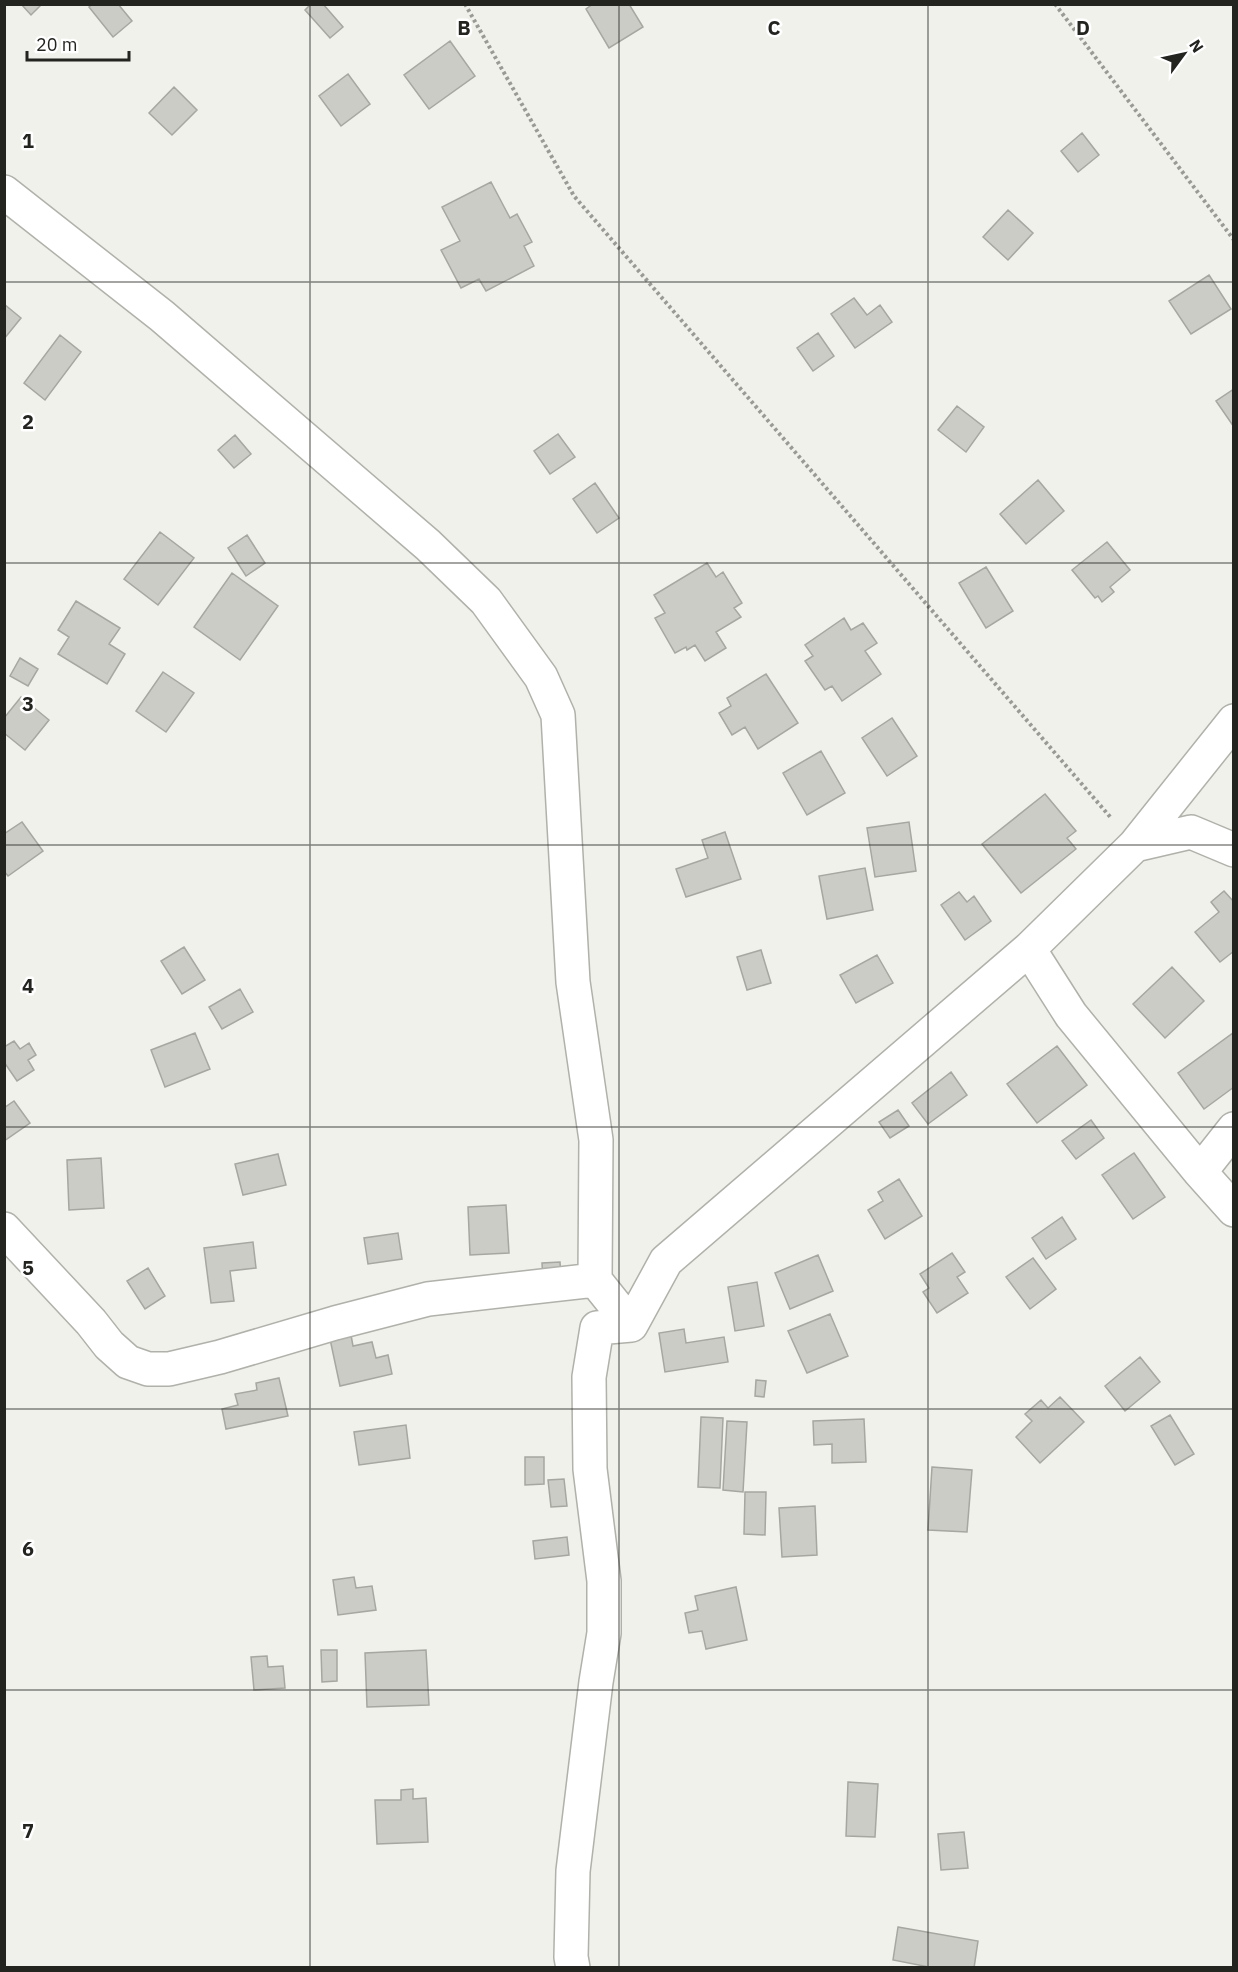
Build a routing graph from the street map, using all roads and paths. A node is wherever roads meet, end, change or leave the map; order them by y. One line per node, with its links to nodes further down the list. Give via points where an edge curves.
1 (465, 4): 6 (path, via 574,196)
2 (1055, 4): 4 (path)
3 (4, 192): 13 (street, via 162,316 428,545 486,601 541,677 558,715 573,982 596,1140)
4 (1233, 240)
5 (1233, 721): 6 (street)
6 (1135, 846): 7 (street, via 1191,832); 8 (street)
7 (1233, 850)
8 (1029, 949): 10 (street, via 1071,1015); 14 (street, via 666,1262)
9 (1233, 1129): 10 (street)
10 (1200, 1172): 11 (street)
11 (1233, 1210)
12 (4, 1229): 13 (street, via 110,1345 128,1362 148,1369 169,1369 220,1357 428,1299)
13 (595, 1280): 14 (street)
14 (631, 1324): 15 (street, via 597,1328 589,1377 590,1469 604,1581 604,1633 573,1871)
15 (573, 1968)

